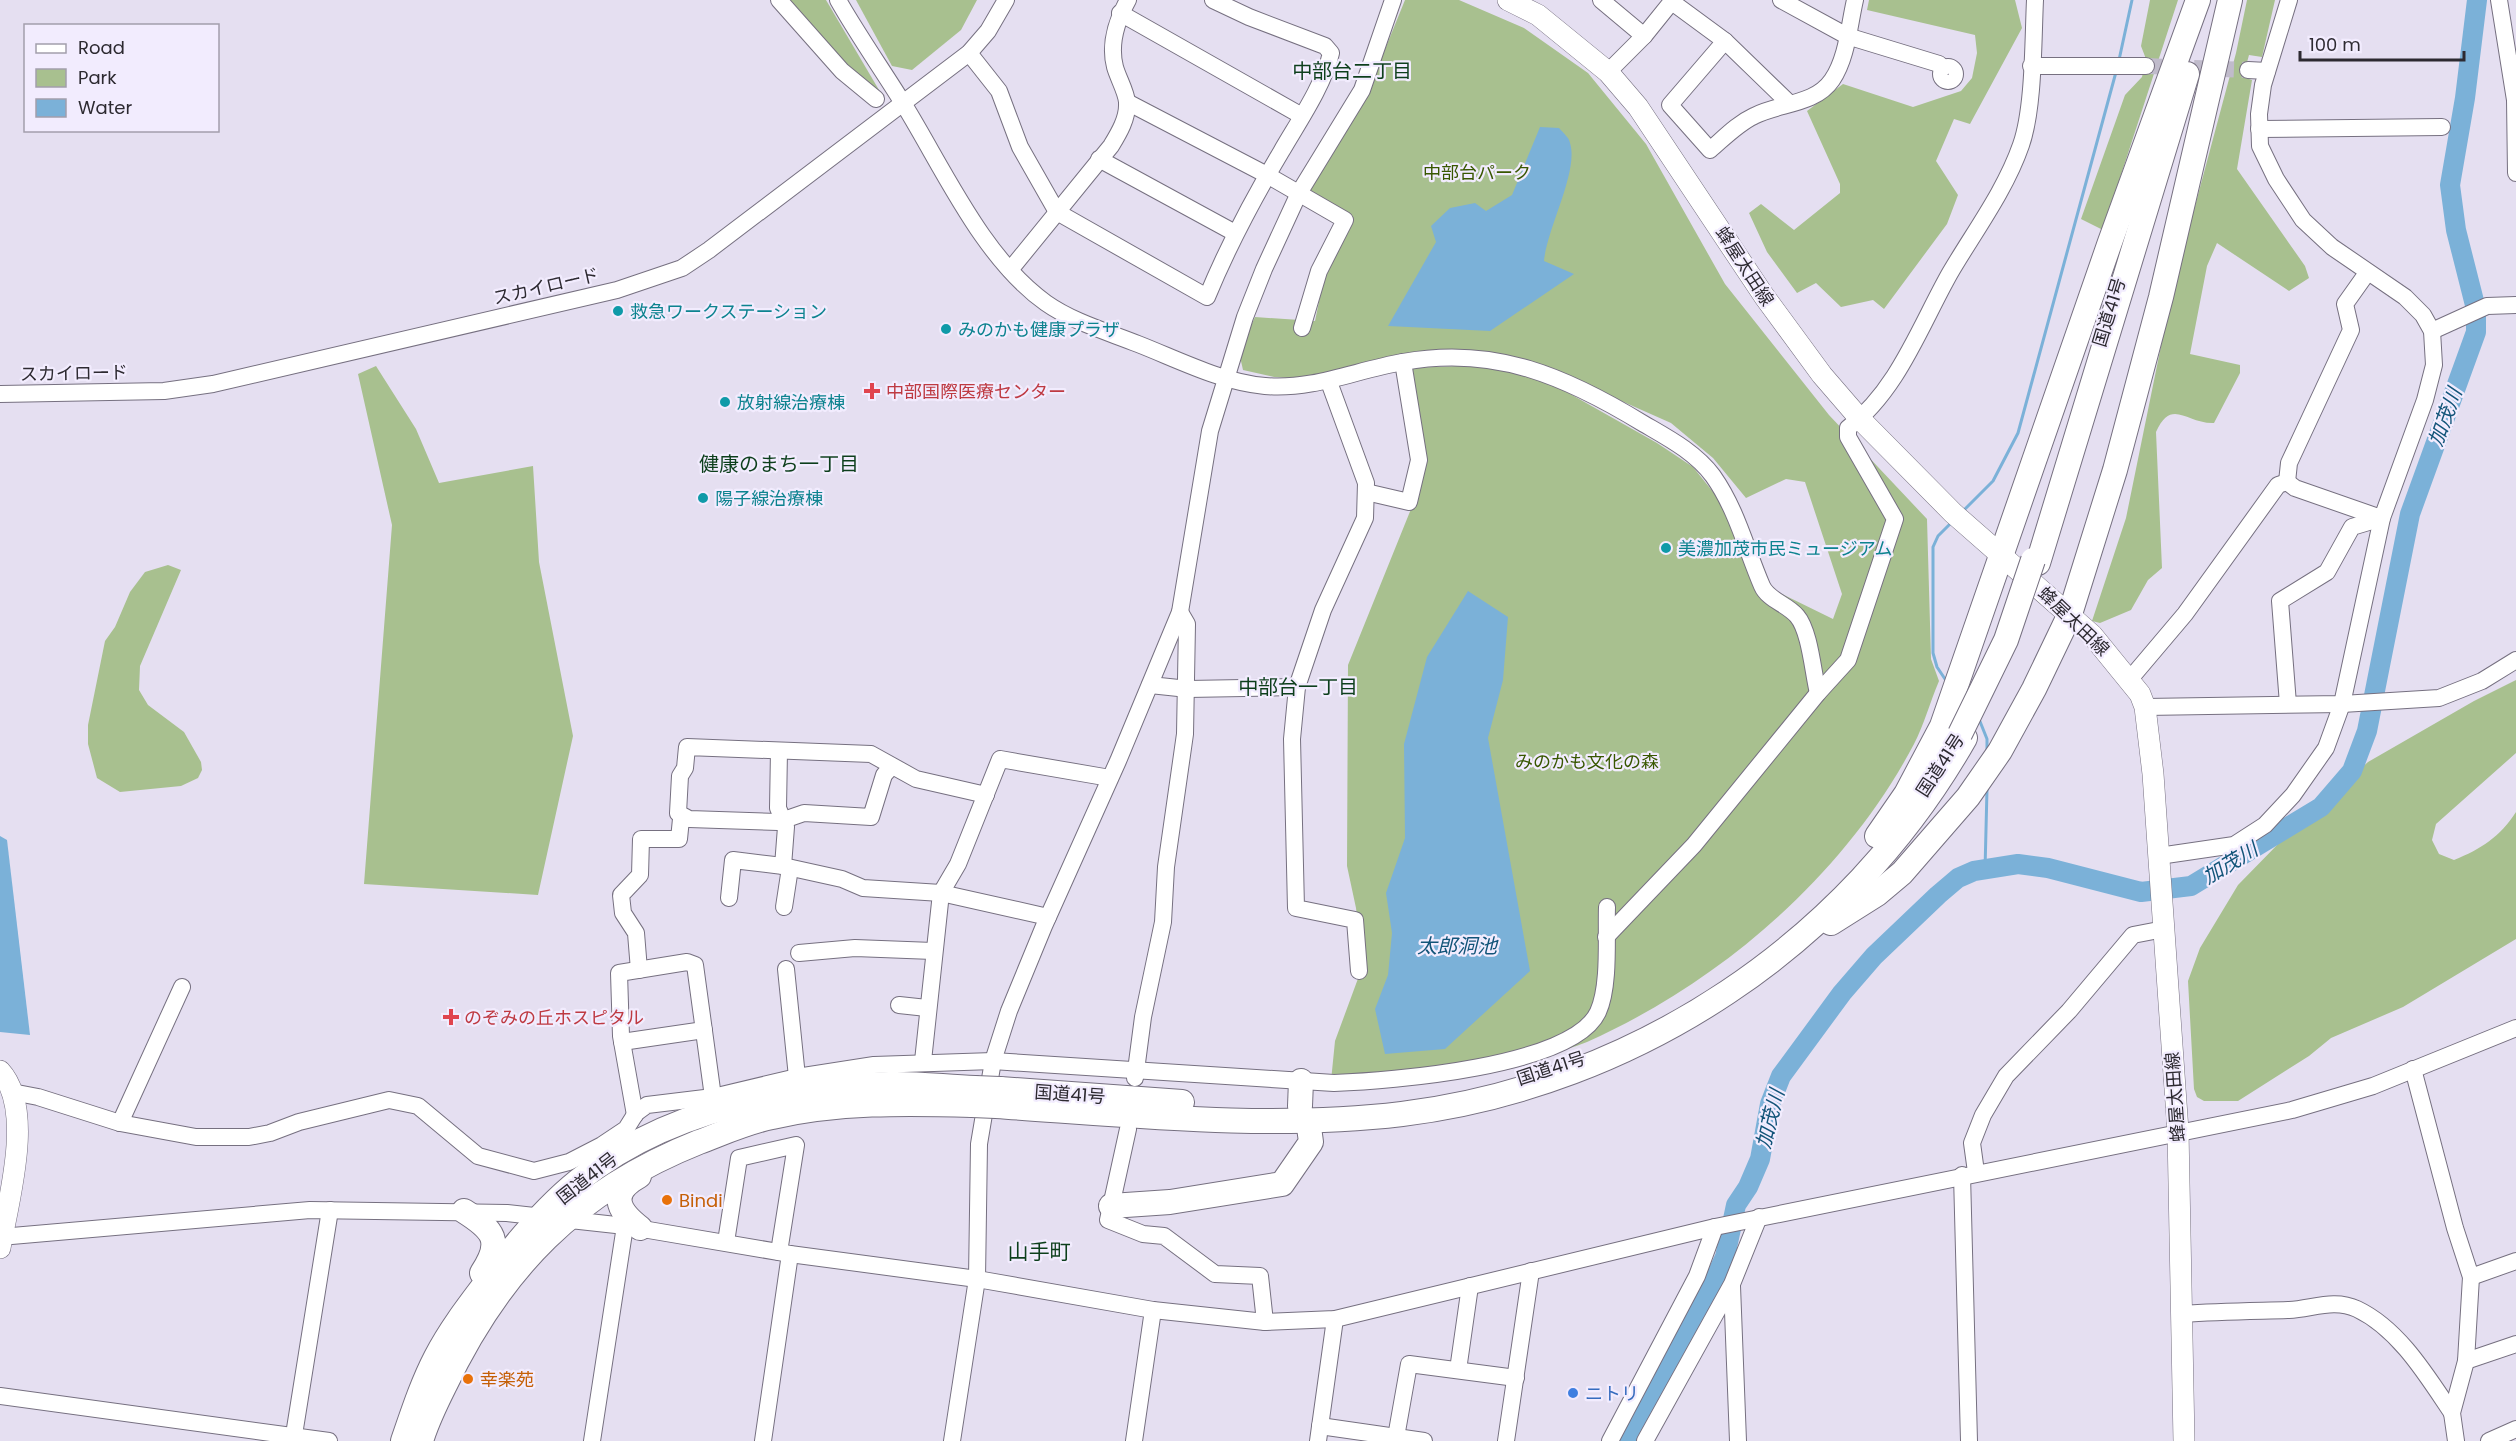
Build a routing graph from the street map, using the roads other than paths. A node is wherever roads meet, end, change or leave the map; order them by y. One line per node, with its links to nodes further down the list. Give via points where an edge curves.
1 (779, 0): 29 (street, via 842,71)
2 (838, 0): 32 (street)
3 (1006, 0): 22 (street, スカイロード, via 988,32)
4 (1213, 0): 33 (street, via 1325,46 1331,53)
5 (1393, 0): 39 (street, via 1362,90)
6 (1508, 0): 28 (main road, 蜂屋太田線, via 1538,15)
7 (1601, 0): 19 (street)
8 (1781, 0): 20 (street)
9 (1855, 0): 20 (street)
10 (2035, 0): 23 (street)
11 (2198, 0): 55 (highway)
12 (2205, 0): 56 (highway, 国道41号)
13 (2210, 0): 56 (highway, 国道41号)
14 (2230, 0): 58 (highway, via 2155,320)
15 (2289, 0): 27 (street)
16 (2499, 0): 37 (street, via 2515,100)
17 (1672, 1): 19 (street); 21 (street)
18 (1124, 7): 30 (street, via 1113,49 1114,65); 33 (street)
19 (1644, 36): 28 (street)
20 (1847, 36): 25 (street); 31 (street, via 1839,68 1828,86 1818,94)
21 (1725, 41): 31 (street); 31 (street, via 1670,105 1710,150 1748,119)
22 (969, 53): 32 (street, スカイロード); 40 (street, via 999,91 1020,147)
23 (2031, 66): 24 (street); 51 (street, via 2026,125 2014,163 1901,366)
24 (2146, 66)
25 (1943, 68)
26 (2248, 70): 27 (street)
27 (2267, 71): 35 (street)
28 (1608, 72): 51 (main road, 蜂屋太田線, via 1638,107 1782,321)
29 (876, 99)
30 (1127, 102): 36 (street, via 1122,128); 38 (street)
31 (1789, 103)
32 (904, 104): 42 (street, via 978,228); 50 (street, スカイロード, via 709,250 682,268 649,280 213,384 164,391)
33 (1302, 116): 38 (street)
34 (2442, 127): 35 (street)
35 (2259, 129): 43 (street, via 2260,146 2303,220)
36 (1099, 159): 40 (street); 41 (street)
37 (2516, 173)
38 (1267, 175): 39 (street); 41 (street)
39 (1299, 193): 45 (street, via 1345,220 1319,271); 48 (street, via 1245,317)
40 (1057, 212): 41 (street, via 1207,297); 42 (street)
41 (1235, 233)
42 (1010, 270): 48 (street, via 1048,304 1074,318)
43 (2367, 273): 46 (street, via 2405,297); 52 (street, via 2345,304 2351,330 2289,463)
44 (2516, 305): 46 (street, via 2487,306)
45 (1302, 328)
46 (2432, 331): 54 (street, via 2432,374)
47 (1403, 362): 49 (street); 53 (street, via 1419,460 1409,502); 64 (street, via 1486,359 1525,366 1612,405 1684,448 1712,475 1738,521 1764,591 1795,613 1803,624)
48 (1227, 378): 49 (street, via 1265,386); 57 (street, via 1210,431)
49 (1329, 382): 53 (street, via 1360,463)
50 (0, 394)
51 (1860, 419): 55 (main road, 蜂屋太田線, via 1959,518); 64 (street, via 1848,428 1848,438 1895,519 1848,660)
52 (2287, 482): 54 (street); 60 (street, via 2278,485 2185,614)
53 (1366, 492): 62 (street, via 1365,518 1323,610)
54 (2382, 518): 65 (street); 66 (street, via 2352,527 2326,572 2280,601)
55 (2002, 555): 58 (main road, 蜂屋太田線); 90 (highway, via 1949,707 1921,767 1887,824 1830,891)
56 (2036, 561): 68 (highway, 国道41号, bridge)
57 (1180, 612): 61 (street); 63 (street, via 1187,624)
58 (2070, 614): 60 (main road, 蜂屋太田線); 86 (highway, via 2000,751 1934,839 1889,884)
59 (2516, 660): 65 (street, via 2482,681 2439,698)
60 (2130, 679): 67 (main road, 蜂屋太田線)
61 (1150, 685): 63 (street); 71 (street)
62 (1297, 687): 63 (street); 89 (street, via 1292,739 1296,908 1355,920)
63 (1188, 689): 101 (street, via 1163,922)
64 (1818, 693): 83 (street, via 1694,845)
65 (2350, 703): 66 (street); 75 (street, via 2293,795 2265,825 2234,845)
66 (2288, 704): 67 (street)
67 (2145, 707): 75 (main road, 蜂屋太田線)
68 (1963, 736): 86 (highway, 国道41号, via 1924,802 1882,856 1842,899); 90 (highway, 国道41号, via 1916,803 1859,872 1798,931)
69 (779, 751): 70 (street, via 871,754); 73 (street, via 687,747 680,776 678,813); 74 (street, via 777,800)
70 (892, 766): 72 (street, via 915,779); 74 (street, via 884,775 871,817 804,813)
71 (1110, 778): 72 (street, via 1000,759); 81 (street)
72 (986, 795): 77 (street, via 958,864)
73 (684, 817): 74 (street, via 778,822); 88 (street, via 679,839 641,839 640,875 621,895 623,913 636,933)
74 (784, 819): 76 (street)
75 (2159, 856): 82 (main road, 蜂屋太田線)
76 (787, 867): 77 (street, via 842,879 863,888); 78 (street, via 733,860); 79 (street)
77 (941, 892): 81 (street); 84 (street)
78 (729, 898)
79 (784, 907)
80 (1607, 908): 83 (street)
81 (1047, 917): 97 (street)
82 (2164, 929): 112 (main road, 蜂屋太田線); 114 (street, via 2133,935 2069,1011 2006,1076 1972,1143)
83 (1606, 937): 104 (street, via 1602,1000 1597,1015 1575,1036 1518,1057 1439,1074 1387,1081)
84 (933, 951): 85 (street, via 855,948); 93 (street)
85 (799, 953)
86 (1771, 963): 108 (highway, 国道41号, via 1723,996 1626,1050 1548,1080 1475,1102 1403,1114)
87 (786, 969): 103 (street)
88 (639, 970): 95 (street, via 687,962 695,965); 96 (street, via 619,973)
89 (1359, 971)
90 (1744, 973): 108 (highway, 国道41号, via 1676,1015 1575,1063 1470,1092)
91 (182, 987): 110 (street)
92 (899, 1005): 93 (street)
93 (927, 1008): 98 (street)
94 (2516, 1028): 99 (street)
95 (704, 1030): 96 (street); 107 (street)
96 (622, 1042): 109 (street)
97 (993, 1061): 98 (street); 101 (street); 129 (street, via 979,1144)
98 (922, 1062): 102 (street)
99 (2413, 1069): 112 (street, via 2373,1086 2292,1110); 128 (street)
100 (0, 1071): 105 (main road)
101 (1135, 1074): 104 (street)
102 (874, 1075): 103 (street); 106 (highway, 国道41号); 118 (highway, 国道41号, via 707,1113 670,1127 604,1162)
103 (797, 1077): 107 (street)
104 (1301, 1081): 108 (highway)
105 (12, 1092): 110 (street); 123 (main road, via 19,1143)
106 (973, 1096): 108 (highway, 国道41号, bridge, via 1167,1101); 113 (highway, 国道41号, via 823,1108 772,1117)
107 (713, 1097): 109 (street, via 647,1105)
108 (1304, 1113): 115 (highway, via 1311,1142 1282,1184 1170,1202)
109 (635, 1115): 110 (street, via 626,1129 602,1145 568,1162 534,1171 478,1156 418,1106 389,1100 249,1137 196,1137)
110 (120, 1123)
111 (1128, 1129): 115 (street)
112 (2178, 1131): 114 (street); 134 (main road, 蜂屋太田線)
113 (675, 1152): 120 (highway, 国道41号, via 630,1173); 121 (highway, via 622,1189 621,1209)
114 (1969, 1174): 119 (street); 159 (street)
115 (1111, 1206): 136 (street, via 1108,1220 1143,1234 1164,1236 1215,1274 1260,1276)
116 (330, 1210): 117 (street); 123 (street, via 273,1212); 146 (street)
117 (464, 1211): 118 (street); 133 (highway, via 486,1225 494,1240 492,1258 471,1291)
118 (542, 1217): 120 (street); 133 (highway, 国道41号, via 507,1254)
119 (1759, 1217): 122 (street); 130 (street)
120 (568, 1219): 121 (street); 149 (highway, 国道41号, via 534,1249 483,1313 428,1418)
121 (632, 1227): 124 (street); 150 (street)
122 (1715, 1227): 127 (street); 156 (street, via 1697,1276)
123 (1, 1240)
124 (726, 1242): 125 (street); 125 (street, via 739,1158 796,1145)
125 (784, 1253): 129 (street); 151 (street)
126 (2516, 1261): 128 (street)
127 (1532, 1271): 131 (street); 140 (street)
128 (2471, 1277): 138 (street)
129 (977, 1279): 132 (street); 152 (street)
130 (1732, 1284): 157 (street); 158 (street)
131 (1470, 1286): 135 (street); 139 (street)
132 (1153, 1310): 136 (street); 153 (street)
133 (466, 1311): 148 (highway, 国道41号, via 435,1359)
134 (2183, 1314): 142 (street, via 2292,1310 2331,1303 2355,1308 2376,1321 2405,1349); 160 (main road, 蜂屋太田線)
135 (1335, 1319): 136 (street); 144 (street)
136 (1265, 1322)
137 (2516, 1344): 138 (street)
138 (2466, 1361): 142 (street)
139 (1458, 1370): 140 (street); 145 (street, via 1409,1364)
140 (1516, 1378): 155 (street)
141 (0, 1396): 146 (street)
142 (2452, 1413): 161 (street)
143 (2516, 1429): 162 (street)
144 (1319, 1434): 145 (street)
145 (1396, 1437): 154 (street)
146 (293, 1438): 147 (street)
147 (329, 1441)
148 (403, 1441)
149 (421, 1441)
150 (592, 1441)
151 (763, 1441)
152 (952, 1441)
153 (1134, 1441)
154 (1424, 1441)
155 (1506, 1441)
156 (1610, 1441)
157 (1645, 1441)
158 (1737, 1441)
159 (1970, 1441)
160 (2184, 1441)
161 (2456, 1441)
162 (2489, 1441)

